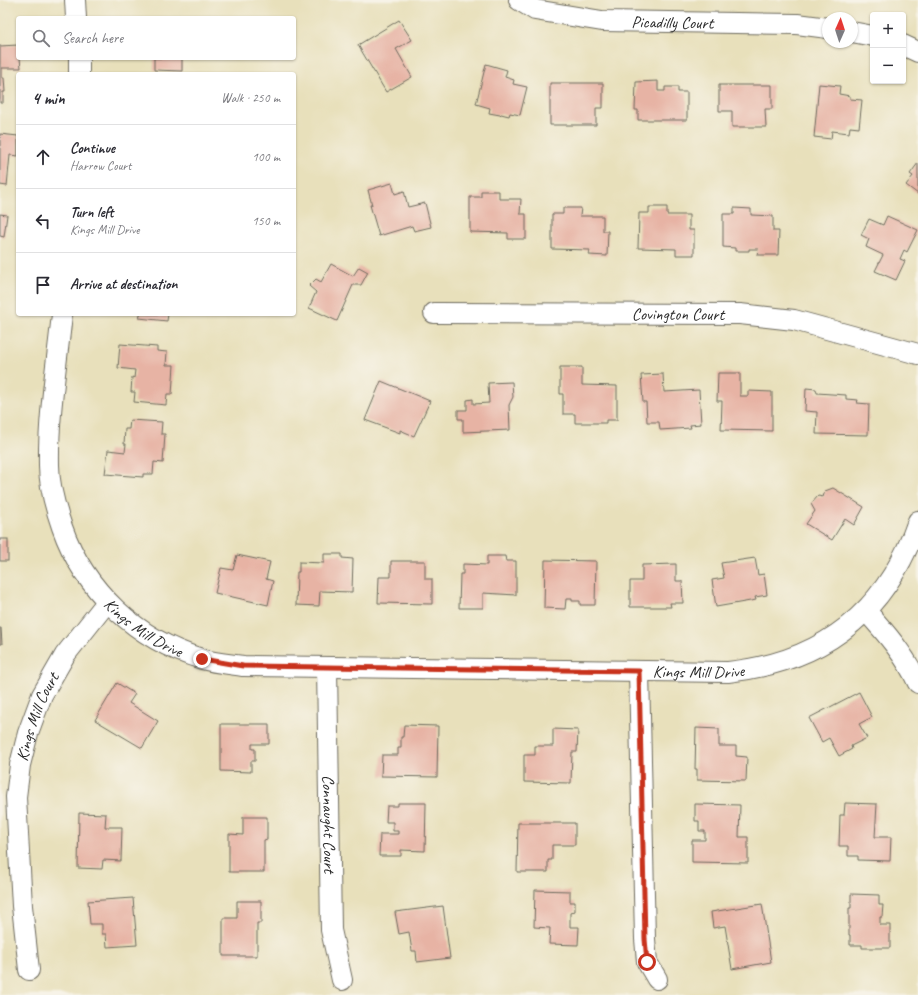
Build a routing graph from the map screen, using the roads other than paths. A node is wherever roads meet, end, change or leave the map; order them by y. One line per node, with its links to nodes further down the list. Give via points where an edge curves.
1 (75, 0): 3 (street)
2 (519, 0): 4 (street, Picadilly Court, via 535,10 602,21 797,24)
3 (76, 16)
4 (822, 27)
5 (858, 33): 6 (street)
6 (870, 35)
7 (906, 46): 8 (street)
8 (918, 52)
9 (79, 60): 10 (street)
10 (79, 72)
11 (434, 313): 13 (street, Covington Court, via 766,316 794,320)
12 (62, 316): 15 (street, Kings Mill Drive, via 50,430 51,487 68,543 85,574)
13 (918, 354)
14 (918, 521): 16 (street, Kings Mill Drive, via 897,570)
15 (108, 602): 17 (street, Kings Mill Drive, via 150,636 202,659 243,666); 20 (street, Kings Mill Court, via 65,655 42,695 20,765 16,797 22,906)
16 (866, 610): 18 (street, Kings Mill Drive, via 823,643 797,656 770,665 728,672); 19 (street, via 890,637)
17 (327, 668): 18 (street, Kings Mill Drive); 22 (street, Connaught Court, via 331,930)
18 (639, 671): 21 (street, via 645,939 647,962)
19 (918, 683)
20 (29, 970)
21 (657, 979)
22 (342, 980)

